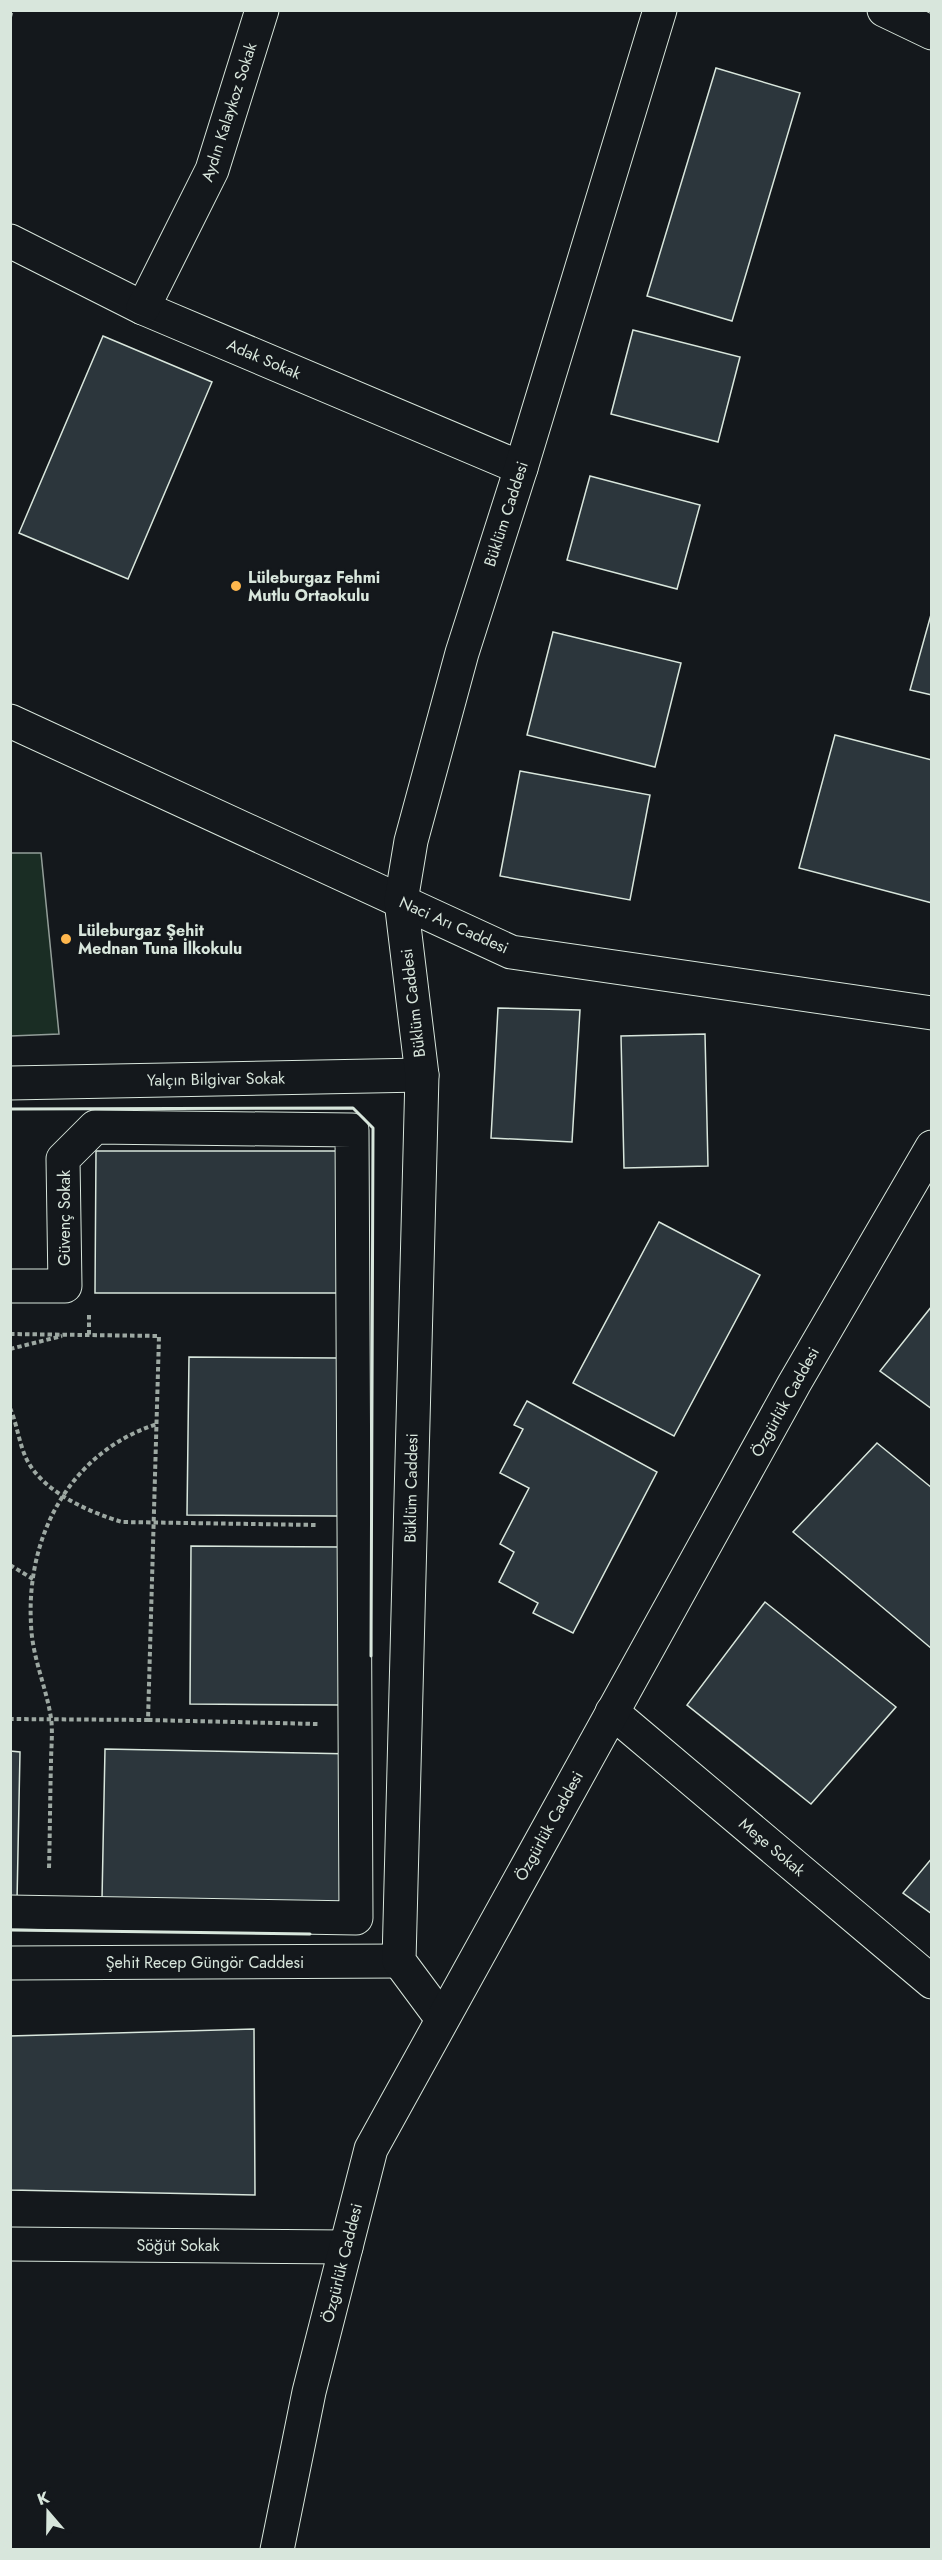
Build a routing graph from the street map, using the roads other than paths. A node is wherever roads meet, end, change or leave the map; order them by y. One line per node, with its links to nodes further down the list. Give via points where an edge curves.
1 (262, 10): 6 (street, Aydın Kalaykoz Sokak, via 212,170)
2 (660, 10): 7 (street, Büklüm Caddesi)
3 (884, 10): 4 (street)
4 (932, 33)
5 (10, 241): 6 (street, Adak Sokak)
6 (143, 308): 7 (street, Adak Sokak)
7 (521, 468): 9 (street, Büklüm Caddesi, via 462,653 411,841)
8 (10, 721): 9 (street, Naci Arı Caddesi)
9 (401, 901): 10 (street, Naci Arı Caddesi, via 511,952); 11 (street, Büklüm Caddesi)
10 (932, 1013)
11 (422, 1075): 12 (street, Yalçın Bilgivar Sokak); 17 (street, Büklüm Caddesi)
12 (10, 1083)
13 (932, 1147): 15 (street, Özgürlük Caddesi)
14 (10, 1286): 16 (street, Güvenç Sokak, via 64,1286 63,1159 95,1127 352,1130 356,1918)
15 (612, 1712): 19 (street, Meşe Sokak); 20 (street, Özgürlük Caddesi)
16 (10, 1912)
17 (399, 1961): 18 (street, Şehit Recep Güngör Caddesi); 20 (street)
18 (10, 1963)
19 (932, 1982)
20 (442, 2019): 22 (street, Özgürlük Caddesi, via 371,2149)
21 (10, 2244): 22 (street, Söğüt Sokak)
22 (346, 2247): 23 (street, Özgürlük Caddesi, via 309,2392)
23 (277, 2550)

